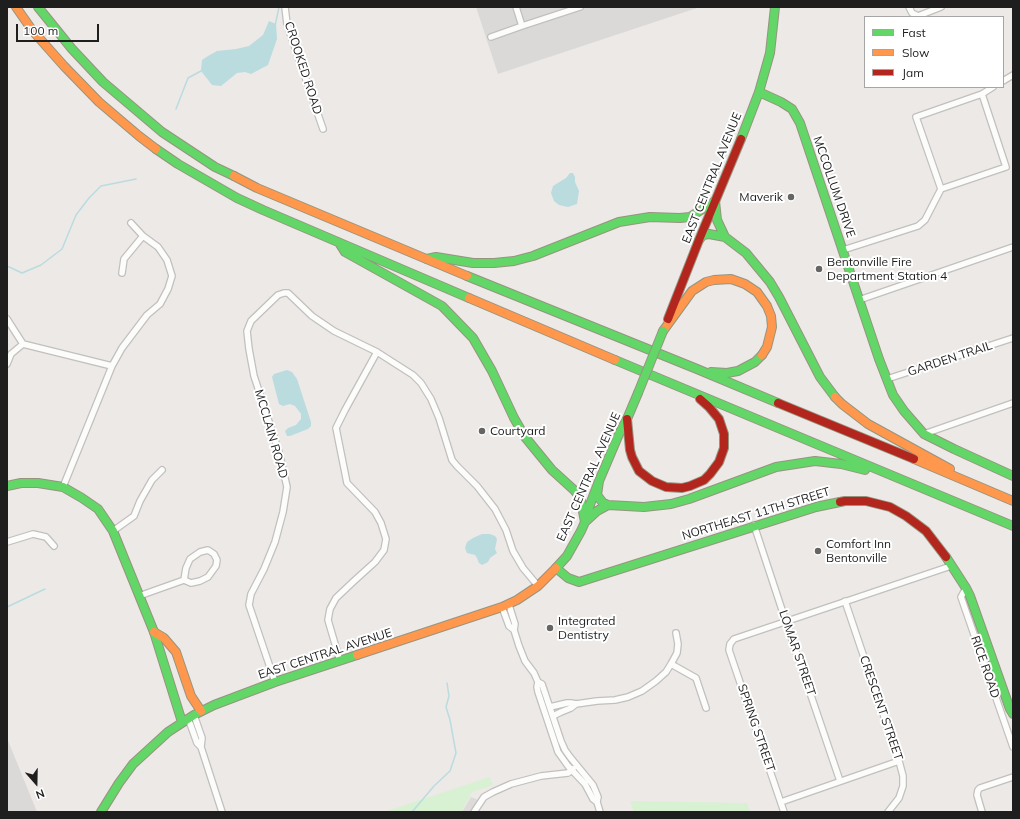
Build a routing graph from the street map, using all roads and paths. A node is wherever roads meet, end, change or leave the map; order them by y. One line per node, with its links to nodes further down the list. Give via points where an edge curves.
1 (16, 7): 23 (main road, via 32,30 94,97 156,149 237,198)
2 (38, 7): 26 (main road, via 103,82 162,132 192,152 257,188)
3 (285, 7): 16 (street, CROOKED ROAD, via 287,24)
4 (516, 7): 9 (street)
5 (580, 7): 9 (street)
6 (775, 7): 14 (main road, EAST CENTRAL AVENUE, via 770,53)
7 (910, 7): 8 (street, via 912,13 918,16)
8 (941, 7)
9 (522, 26): 10 (street)
10 (491, 37)
11 (1013, 75): 12 (street)
12 (1004, 80)
13 (991, 88): 15 (street)
14 (759, 92): 18 (main road, EAST CENTRAL AVENUE); 25 (main road, MCCOLLUM DRIVE, via 792,109 800,123)
15 (982, 94): 17 (street, via 1006,167); 17 (street, via 916,117)
16 (323, 129)
17 (941, 189): 25 (street, via 925,220 918,226)
18 (715, 201): 21 (main road, via 717,220); 22 (main road, EAST CENTRAL AVENUE); 26 (main road, via 690,217 650,217 619,222 514,261 473,263 436,257)
19 (131, 223): 20 (street)
20 (143, 236): 27 (street, via 124,259); 35 (street, via 161,251 172,276 160,304 147,315)
21 (725, 237): 22 (main road, via 709,234 703,235); 45 (main road, via 746,253 770,282 820,377 842,404 868,424)
22 (699, 240): 30 (main road, EAST CENTRAL AVENUE)
23 (339, 242): 38 (main road); 51 (main road, via 345,252 442,306 473,338 526,437 552,470 579,496)
24 (1013, 247): 28 (street)
25 (843, 250): 28 (main road, MCCOLLUM DRIVE)
26 (425, 259): 36 (main road)
27 (122, 273)
28 (859, 300): 37 (main road, MCCOLLUM DRIVE)
29 (7, 319): 32 (street)
30 (663, 331): 36 (main road, via 688,296 706,282 730,279 745,284 763,298 771,316 772,327 767,347 762,355 738,371 717,373); 40 (main road, EAST CENTRAL AVENUE, bridge)
31 (1013, 338): 37 (street, GARDEN TRAIL)
32 (23, 344): 34 (street, via 11,354); 35 (street)
33 (377, 352): 60 (street, via 421,383 439,418 452,460 495,509 513,551); 68 (street, via 336,428 347,483 375,512 386,539 384,550 375,562 336,598 330,609 328,620); 70 (street, MCCLAIN ROAD, via 334,331 312,316 288,293 278,295 251,321 247,331 254,376 279,452 286,488 275,542 251,594 250,605)
34 (7, 364)
35 (112, 366): 48 (street)
36 (697, 369): 45 (main road)
37 (887, 379): 41 (main road, MCCOLLUM DRIVE, via 893,395)
38 (691, 392): 40 (main road, via 716,414 722,426 724,441 722,455 715,468 704,480 697,483 674,488 658,485 644,476 632,457); 46 (main road)
39 (1013, 403): 41 (street)
40 (627, 419): 44 (main road, EAST CENTRAL AVENUE)
41 (924, 434): 43 (main road, MCCOLLUM DRIVE)
42 (162, 470): 54 (street, via 152,480 134,516)
43 (1013, 476)
44 (599, 481): 50 (main road, via 597,495); 51 (main road, EAST CENTRAL AVENUE)
45 (973, 484): 49 (main road)
46 (915, 485): 50 (main road, via 878,473 815,460 776,467 689,500 671,504 644,507); 53 (main road)
47 (7, 486): 48 (main road, via 38,483)
48 (63, 487): 54 (main road, via 98,509)
49 (1013, 500)
50 (608, 505): 51 (main road, via 597,510)
51 (585, 522): 58 (main road, EAST CENTRAL AVENUE, via 567,556)
52 (754, 525): 57 (main road, NORTHEAST 11TH STREET, via 816,506 844,501 866,501 890,507 924,529); 58 (main road, NORTHEAST 11TH STREET, via 579,582 568,578); 65 (street, LOMAR STREET)
53 (1013, 526)
54 (113, 531): 62 (main road)
55 (7, 542): 56 (street, via 33,534 46,537)
56 (54, 546)
57 (951, 566): 61 (main road, NORTHEAST 11TH STREET); 63 (street)
58 (556, 568): 60 (main road, EAST CENTRAL AVENUE)
59 (184, 580): 59 (street, via 191,583 208,577 216,566 214,554 208,550 190,559); 62 (street)
60 (538, 586): 64 (main road, EAST CENTRAL AVENUE)
61 (966, 588): 75 (main road, NORTHEAST 11TH STREET); 78 (street, RICE ROAD, via 961,597)
62 (140, 596): 66 (main road)
63 (845, 601): 65 (street); 79 (street, CRESCENT STREET)
64 (505, 606): 68 (main road, EAST CENTRAL AVENUE); 71 (street, via 509,626 514,630 525,660)
65 (786, 622): 83 (street, LOMAR STREET); 85 (street, SPRING STREET, via 734,639 729,650)
66 (154, 632): 77 (main road); 77 (main road, via 164,638 176,652 191,696)
67 (676, 633): 69 (street, via 678,644)
68 (340, 661): 70 (main road, EAST CENTRAL AVENUE)
69 (671, 664): 72 (street, via 656,681 628,697); 74 (street, via 696,678)
70 (275, 682): 77 (main road, EAST CENTRAL AVENUE, via 214,705)
71 (538, 682): 73 (street, via 542,684); 81 (street, via 538,692 556,745 562,759)
72 (576, 704): 73 (street, via 567,703); 76 (street)
73 (550, 707): 76 (street)
74 (706, 708)
75 (1013, 714)
76 (553, 716): 80 (street, via 565,750)
77 (191, 717): 86 (main road, EAST CENTRAL AVENUE, via 154,743 133,764); 87 (street, via 202,738 202,747)
78 (1013, 747)
79 (899, 761): 83 (street); 91 (street, CRESCENT STREET, via 903,786 899,798)
80 (577, 766): 81 (street); 84 (street, via 593,785 598,797)
81 (572, 770): 84 (street); 88 (street, via 564,774 541,776 511,784 484,797)
82 (1013, 777): 92 (street, via 978,790)
83 (840, 781): 85 (street)
84 (597, 802): 89 (street)
85 (781, 802): 90 (street, SPRING STREET)
86 (101, 812)
87 (222, 812)
88 (474, 812)
89 (600, 812)
90 (784, 812)
91 (888, 812)
92 (982, 812)

